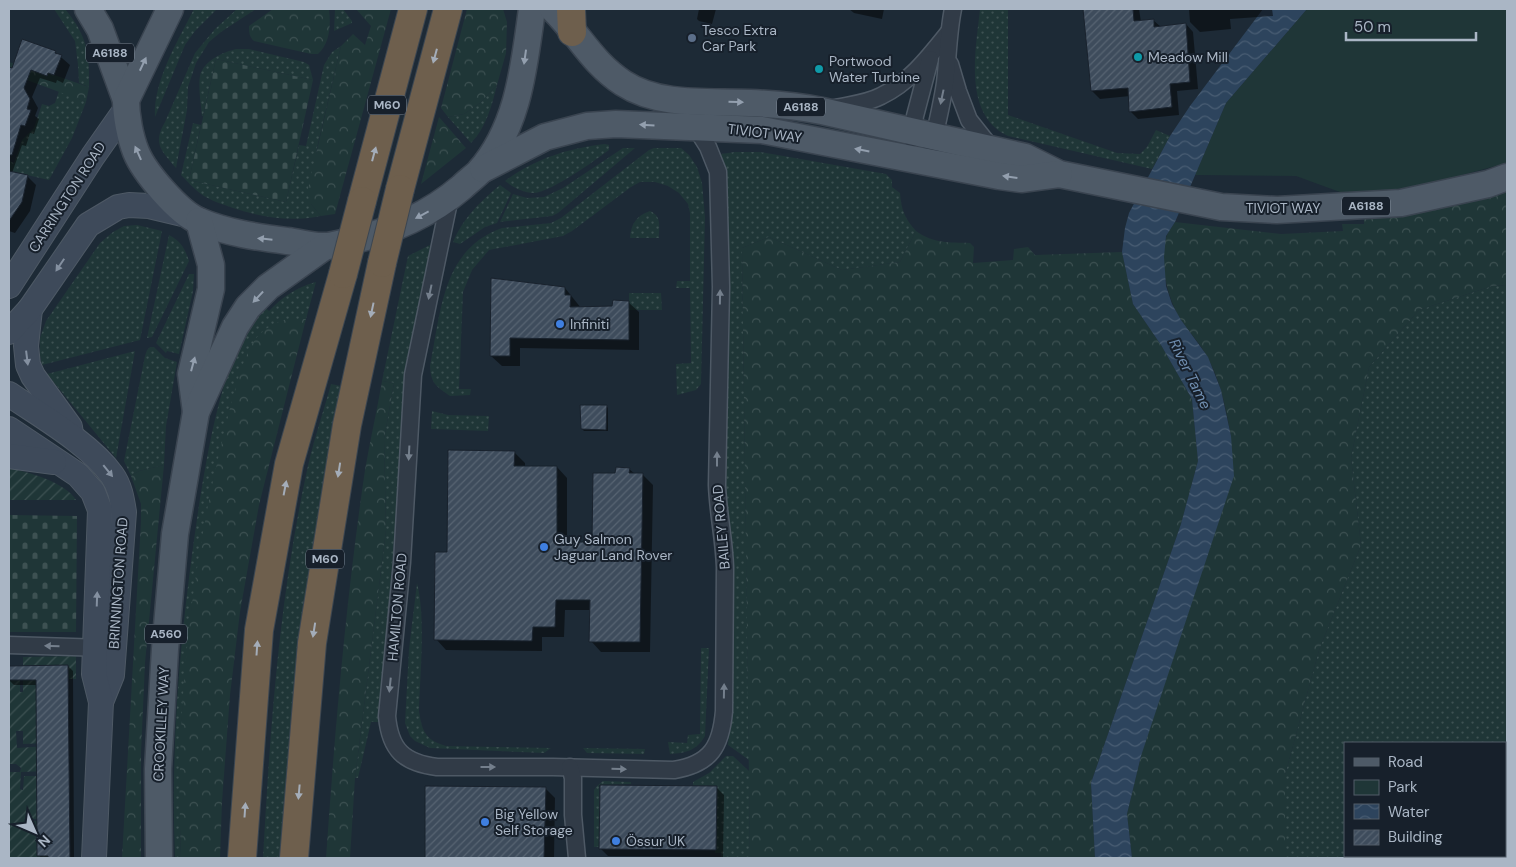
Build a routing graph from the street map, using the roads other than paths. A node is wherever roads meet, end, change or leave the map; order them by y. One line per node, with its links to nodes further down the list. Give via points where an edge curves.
1 (88, 9): 12 (main road, A6188, via 100,29)
2 (170, 9): 12 (main road, one-way to 2)
3 (413, 9): 38 (highway, M60, one-way to 3, bridge, via 259,630 289,464)
4 (448, 9): 39 (highway, M60, one-way to 39, bridge, via 400,189 346,425 312,644)
5 (532, 9): 18 (main road, one-way to 18, via 524,69 512,116 500,142)
6 (553, 9): 8 (main road, TIVIOT WAY)
7 (953, 9): 9 (street)
8 (576, 29): 13 (main road, TIVIOT WAY / A6188, one-way to 13, via 595,61 624,84 641,92 687,101 792,105)
9 (949, 32): 10 (street); 11 (street)
10 (932, 54): 13 (street, via 915,72 880,97); 15 (street, via 914,116)
11 (948, 58): 15 (street, one-way to 15); 16 (street, via 969,120)
12 (126, 105): 22 (main road, one-way to 12, via 155,182 136,152); 24 (street, CARRINGTON ROAD)
13 (822, 110): 15 (main road, TIVIOT WAY / A6188)
14 (696, 128): 17 (main road, TIVIOT WAY / A6188, one-way to 14, via 762,130); 18 (main road, TIVIOT WAY / A6188, one-way to 18, via 616,124 587,126 545,137); 35 (street, BAILEY ROAD, one-way to 14, via 686,768 709,756 722,733 725,567 717,486 718,172)
15 (924, 133): 16 (main road, TIVIOT WAY / A6188); 17 (street); 17 (street)
16 (992, 149): 19 (main road, TIVIOT WAY / A6188, via 1025,157)
17 (919, 161): 19 (main road, TIVIOT WAY / A6188, one-way to 17, via 1021,179)
18 (478, 172): 21 (main road)
19 (1059, 174): 20 (main road, TIVIOT WAY / A6188, via 1222,207 1277,210 1401,203)
20 (1507, 177)
21 (450, 196): 23 (main road, one-way to 23, via 404,225 369,237); 35 (street, HAMILTON ROAD, one-way to 35, via 413,375 402,562 387,716 390,735 409,760 422,765)
22 (193, 218): 23 (main road, one-way to 22, via 257,238); 25 (street, one-way to 25, via 149,206 129,205 98,218 88,225); 28 (main road, CROOKILLEY WAY / A560, one-way to 22, via 191,374 211,289 211,265)
23 (324, 246): 28 (main road, CROOKILLEY WAY / A560, one-way to 28, via 268,287 248,307)
24 (9, 286)
25 (30, 309): 26 (street); 30 (street, one-way to 30, via 26,346 28,365 70,427)
26 (9, 332)
27 (9, 394): 30 (street, BRINNINGTON ROAD)
28 (196, 412): 37 (main road, CROOKILLEY WAY / A560, via 175,534 165,649 158,769)
29 (9, 429): 32 (street, BRINNINGTON ROAD)
30 (72, 438): 34 (street, BRINNINGTON ROAD, one-way to 34, via 99,460 112,476 119,488 124,512)
31 (9, 456): 32 (street)
32 (58, 462): 34 (street, BRINNINGTON ROAD, one-way to 32, via 100,510 87,484)
33 (9, 645): 34 (street, one-way to 33)
34 (104, 648): 36 (street, BRINNINGTON ROAD, via 94,674 101,702)
35 (570, 767): 40 (street)
36 (94, 858)
37 (159, 858)
38 (242, 858)
39 (294, 858)
40 (577, 858)

